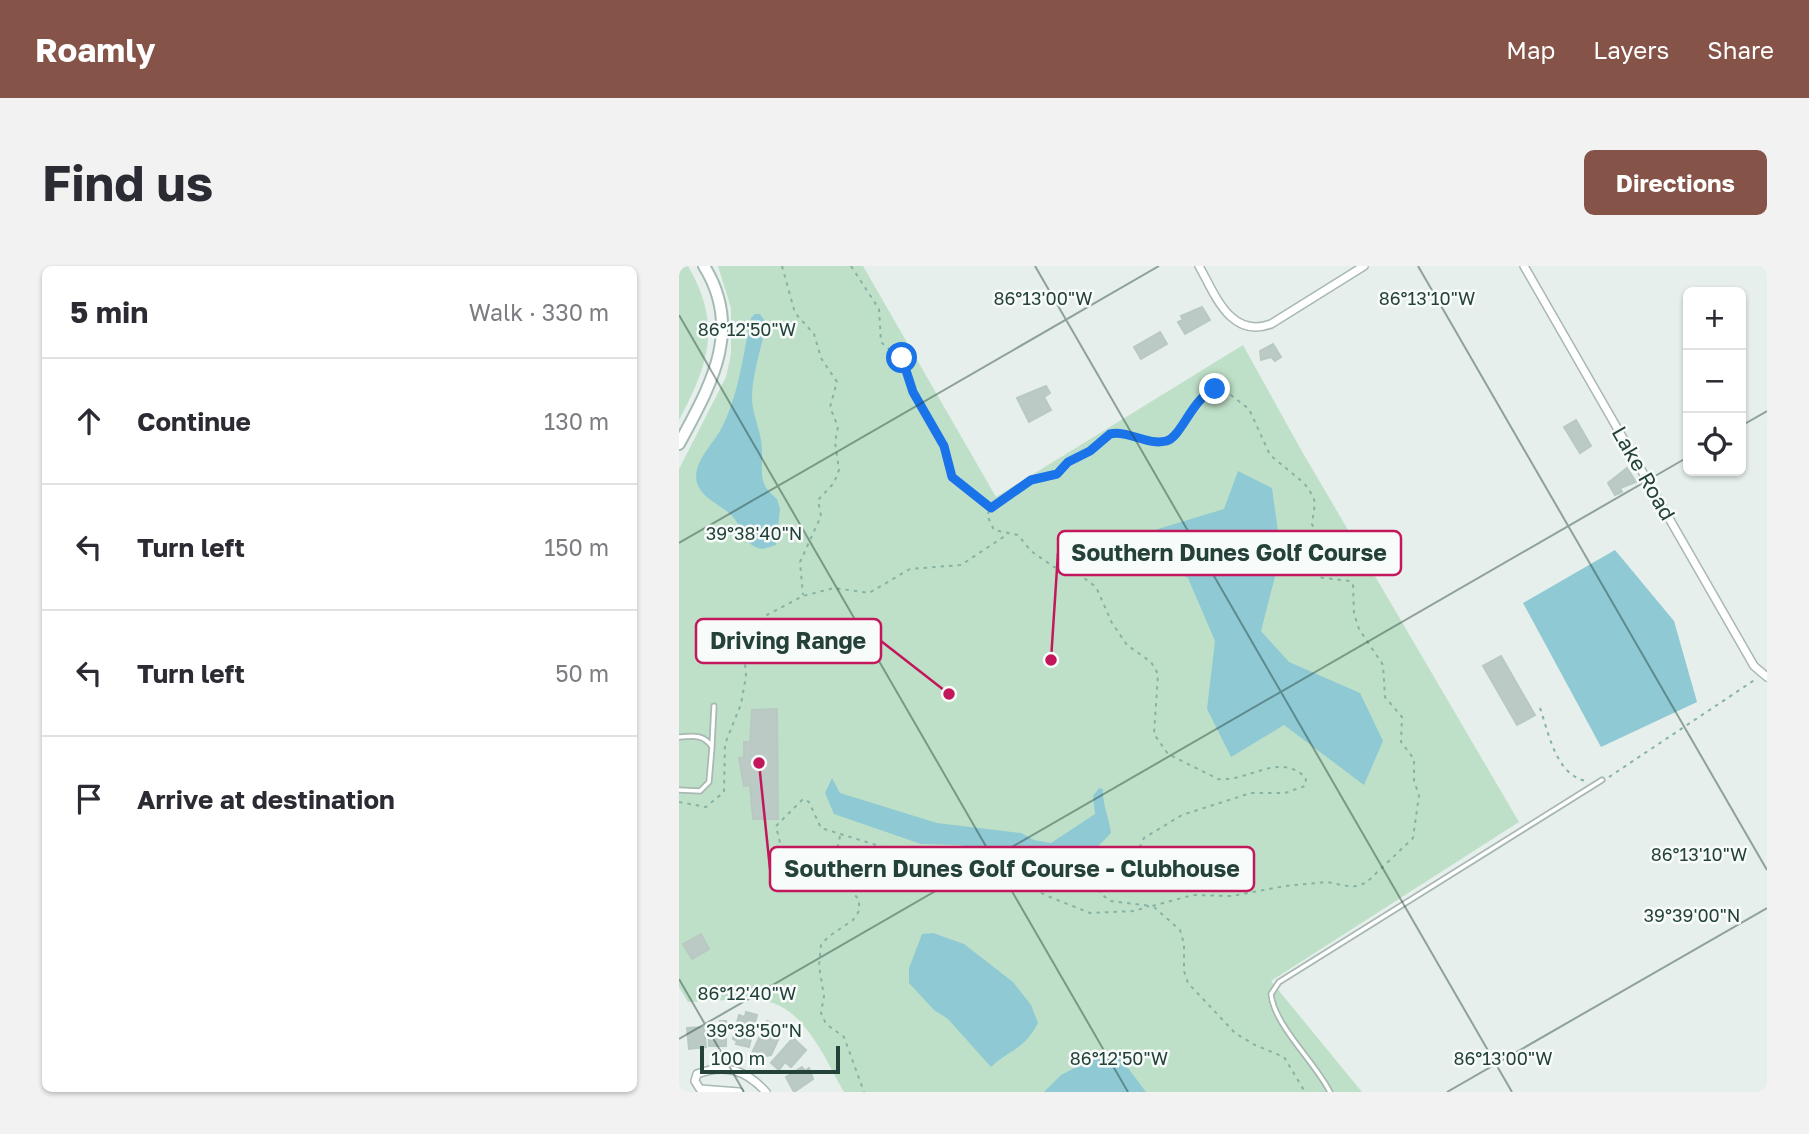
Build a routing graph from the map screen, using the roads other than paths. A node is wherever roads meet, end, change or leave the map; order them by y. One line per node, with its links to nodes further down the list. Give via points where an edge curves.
1 (704, 266): 5 (street, via 713,279 723,315 722,348 713,380)
2 (1199, 266): 3 (street, via 1226,314 1253,328 1271,324)
3 (1364, 266)
4 (1524, 266): 6 (street, Lake Road, via 1754,666)
5 (679, 444)
6 (1764, 675)
7 (714, 706): 9 (lane)
8 (679, 737): 9 (lane, via 697,736)
9 (712, 747): 11 (lane, via 709,782 700,791)
10 (1602, 780): 14 (lane, via 1279,982 1271,994 1272,1008)
11 (679, 790)
12 (739, 1092): 13 (street, via 699,1089 697,1074 737,1070)
13 (766, 1092)
14 (1330, 1092)

